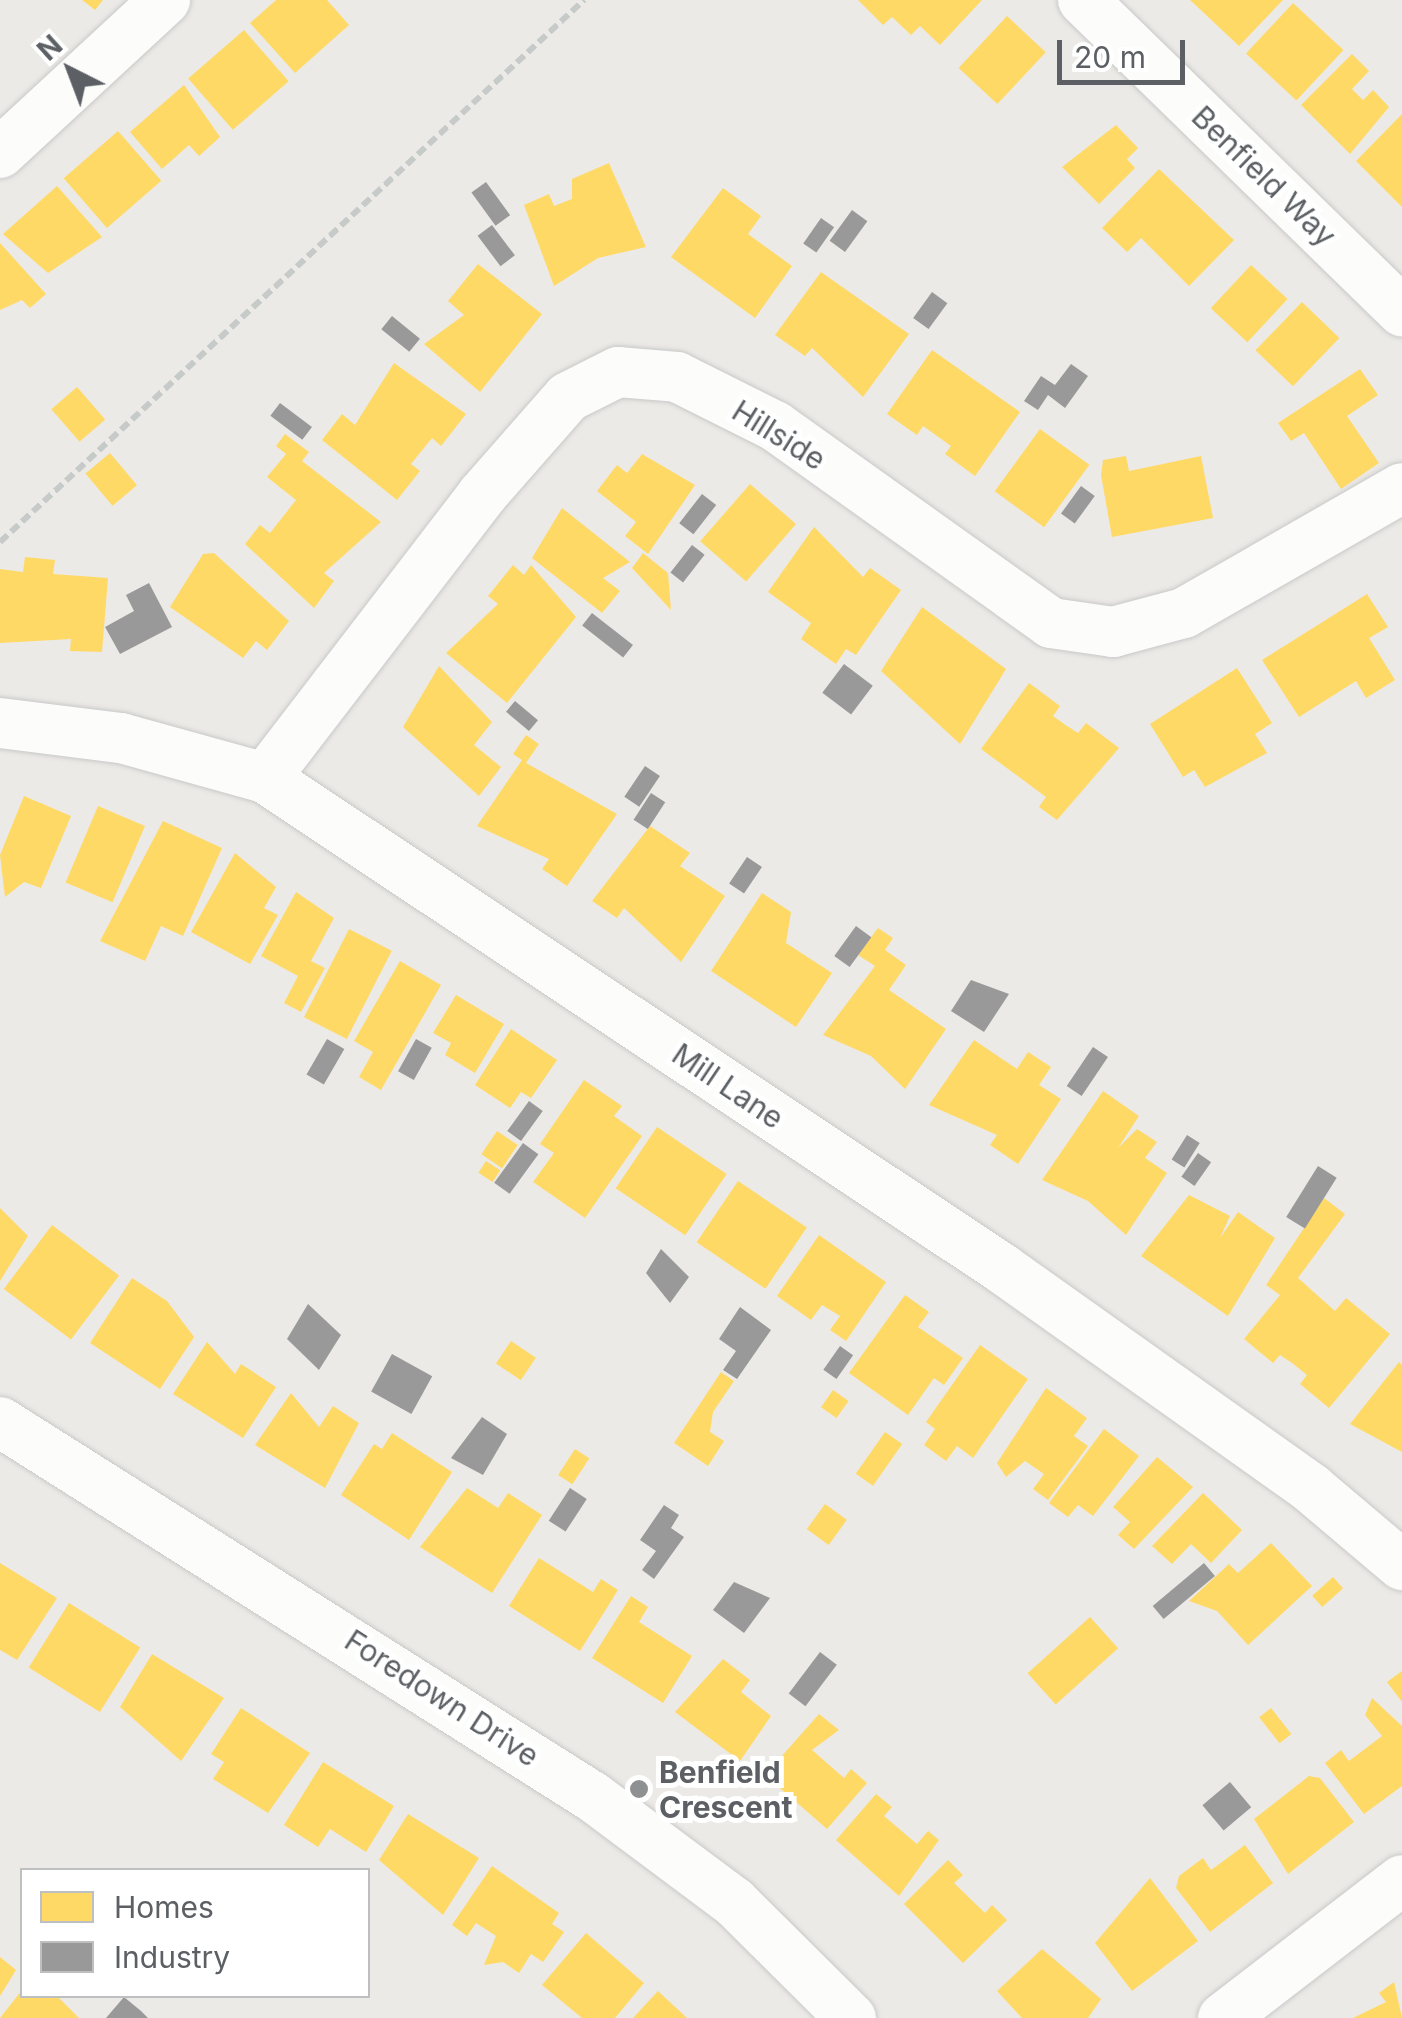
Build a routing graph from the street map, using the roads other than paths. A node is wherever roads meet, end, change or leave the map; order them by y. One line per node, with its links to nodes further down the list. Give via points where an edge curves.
1 (165, 0): 3 (street)
2 (1083, 0): 4 (street, Benfield Way)
3 (0, 153)
4 (1402, 311)
5 (1402, 488): 7 (street, Hillside, via 1184,612 1113,632 1082,628 1050,623 776,426 677,378 618,372 568,397 518,453)
6 (0, 722): 7 (street, Mill Lane, via 122,738)
7 (265, 778): 9 (street, Mill Lane, via 1003,1268)
8 (0, 1422): 11 (street, Foredown Drive, via 593,1797 734,1902)
9 (1402, 1564)
10 (1402, 1880): 12 (street)
11 (851, 2018)
12 (1222, 2018)

